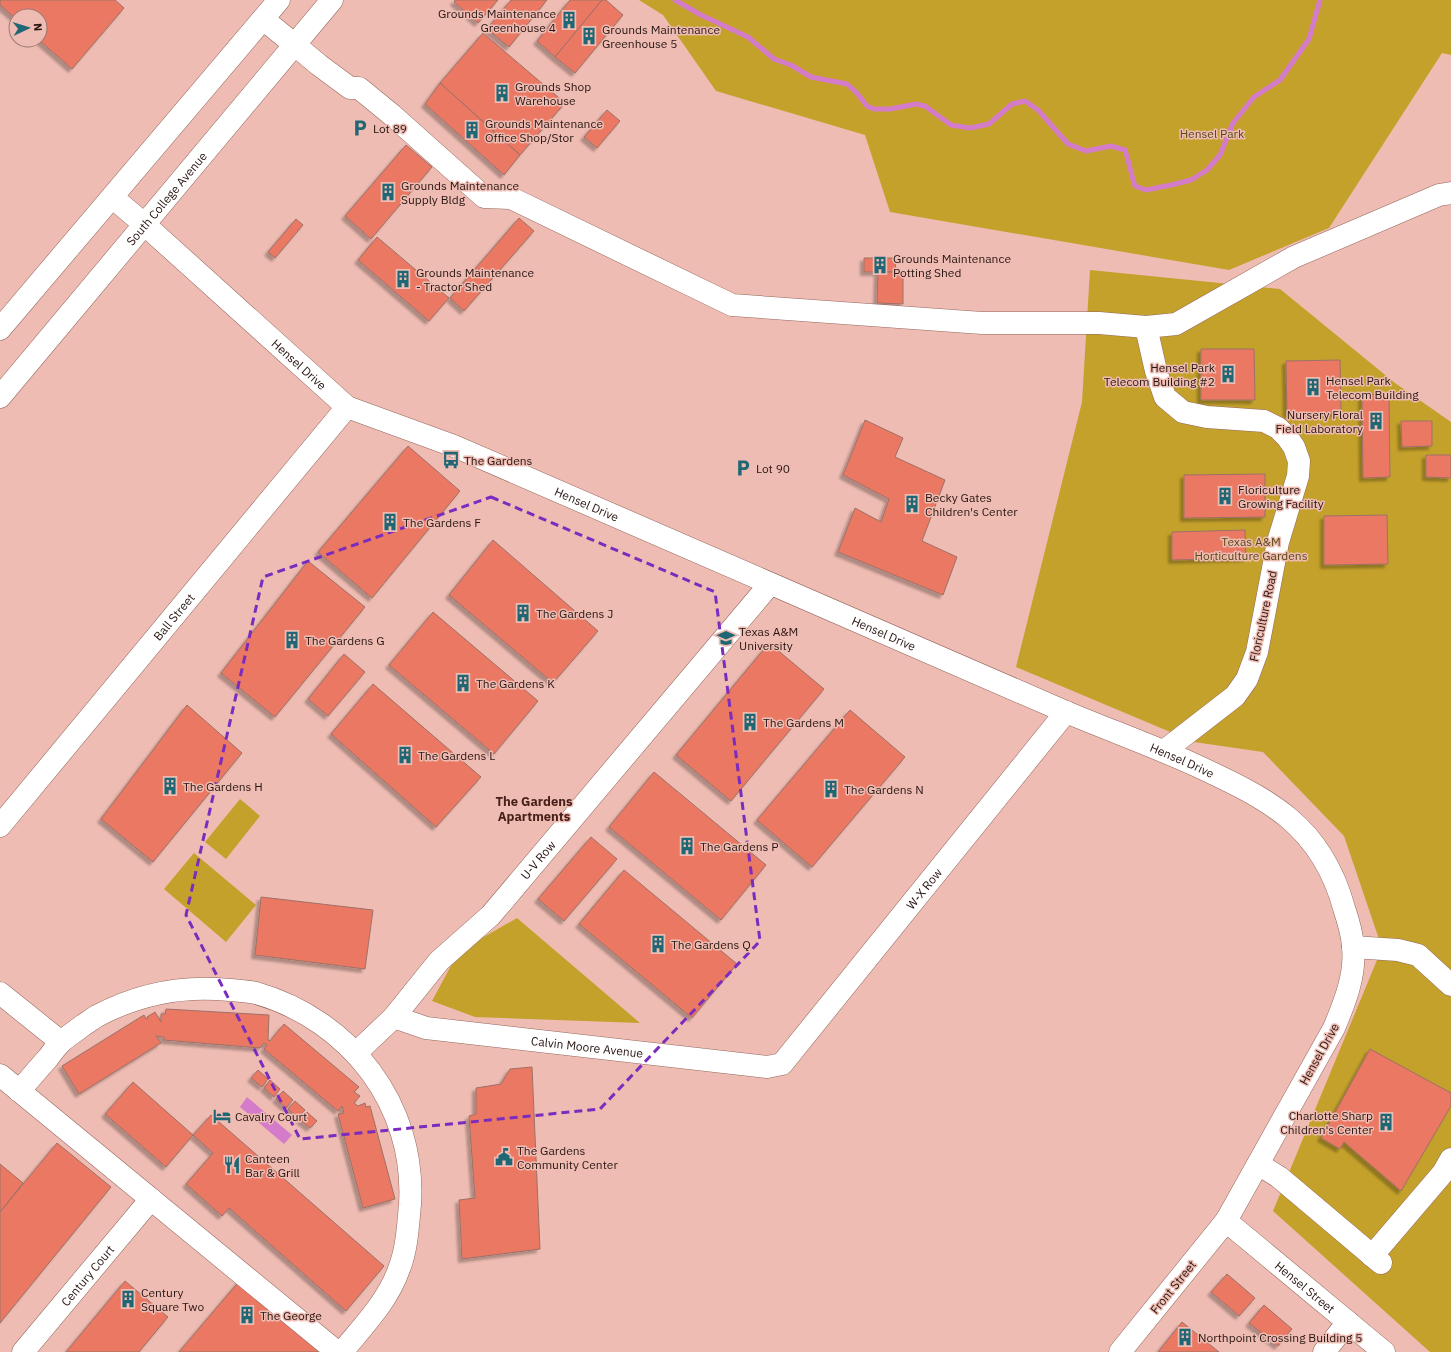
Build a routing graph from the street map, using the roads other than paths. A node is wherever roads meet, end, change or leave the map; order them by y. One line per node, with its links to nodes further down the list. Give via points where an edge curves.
1 (279, 0): 3 (street)
2 (332, 0): 4 (street, South College Avenue)
3 (263, 19): 4 (street); 6 (street)
4 (294, 45): 7 (street, South College Avenue); 8 (street, via 350,88 359,88 484,197 511,198 732,305 982,323 1099,323)
5 (1451, 193): 8 (street, via 1439,195 1294,257 1176,324)
6 (112, 197): 7 (street, Hensel Drive); 9 (street)
7 (144, 224): 10 (street, South College Avenue); 11 (street, Hensel Drive)
8 (1146, 327): 14 (street, Floriculture Road, via 1156,371 1166,397 1183,412 1207,417 1264,421 1278,428 1287,437 1299,461 1298,476 1278,542 1257,652 1247,679 1235,696)
9 (0, 329)
10 (0, 397)
11 (347, 407): 12 (street, Hensel Drive, via 454,446); 15 (street, Ball Street)
12 (770, 584): 13 (street, Hensel Drive); 19 (street, U-V Row, via 491,915 439,961)
13 (1066, 712): 14 (street, Hensel Drive); 22 (street, W-X Row)
14 (1164, 751): 16 (street, Hensel Drive, via 1234,783 1264,800 1283,812 1302,830 1332,871)
15 (0, 826)
16 (1353, 946): 17 (street, via 1398,950 1418,955); 26 (street, Hensel Drive, via 1351,979 1334,1028)
17 (1451, 985)
18 (0, 993): 20 (street)
19 (394, 1017): 21 (street, U-V Row); 22 (street, Calvin Moore Avenue, via 426,1028 767,1067)
20 (61, 1042): 21 (street, via 96,1016 134,999 167,991 208,988 254,993 295,1008 326,1027); 24 (street)
21 (356, 1053): 32 (street, via 381,1086 399,1124 408,1158 410,1191 408,1230 400,1268 389,1291)
22 (782, 1064)
23 (0, 1075): 24 (street)
24 (19, 1091): 27 (street)
25 (1451, 1159): 26 (street, via 1444,1173 1376,1260 1279,1177)
26 (1258, 1164): 28 (street, Hensel Drive)
27 (151, 1199): 30 (street, Century Court); 31 (street)
28 (1226, 1221): 29 (street, Hensel Street); 33 (street, Front Street)
29 (1348, 1322): 34 (street); 35 (street, Hensel Street)
30 (23, 1352)
31 (337, 1352)
32 (342, 1352)
33 (1120, 1352)
34 (1324, 1352)
35 (1384, 1352)

